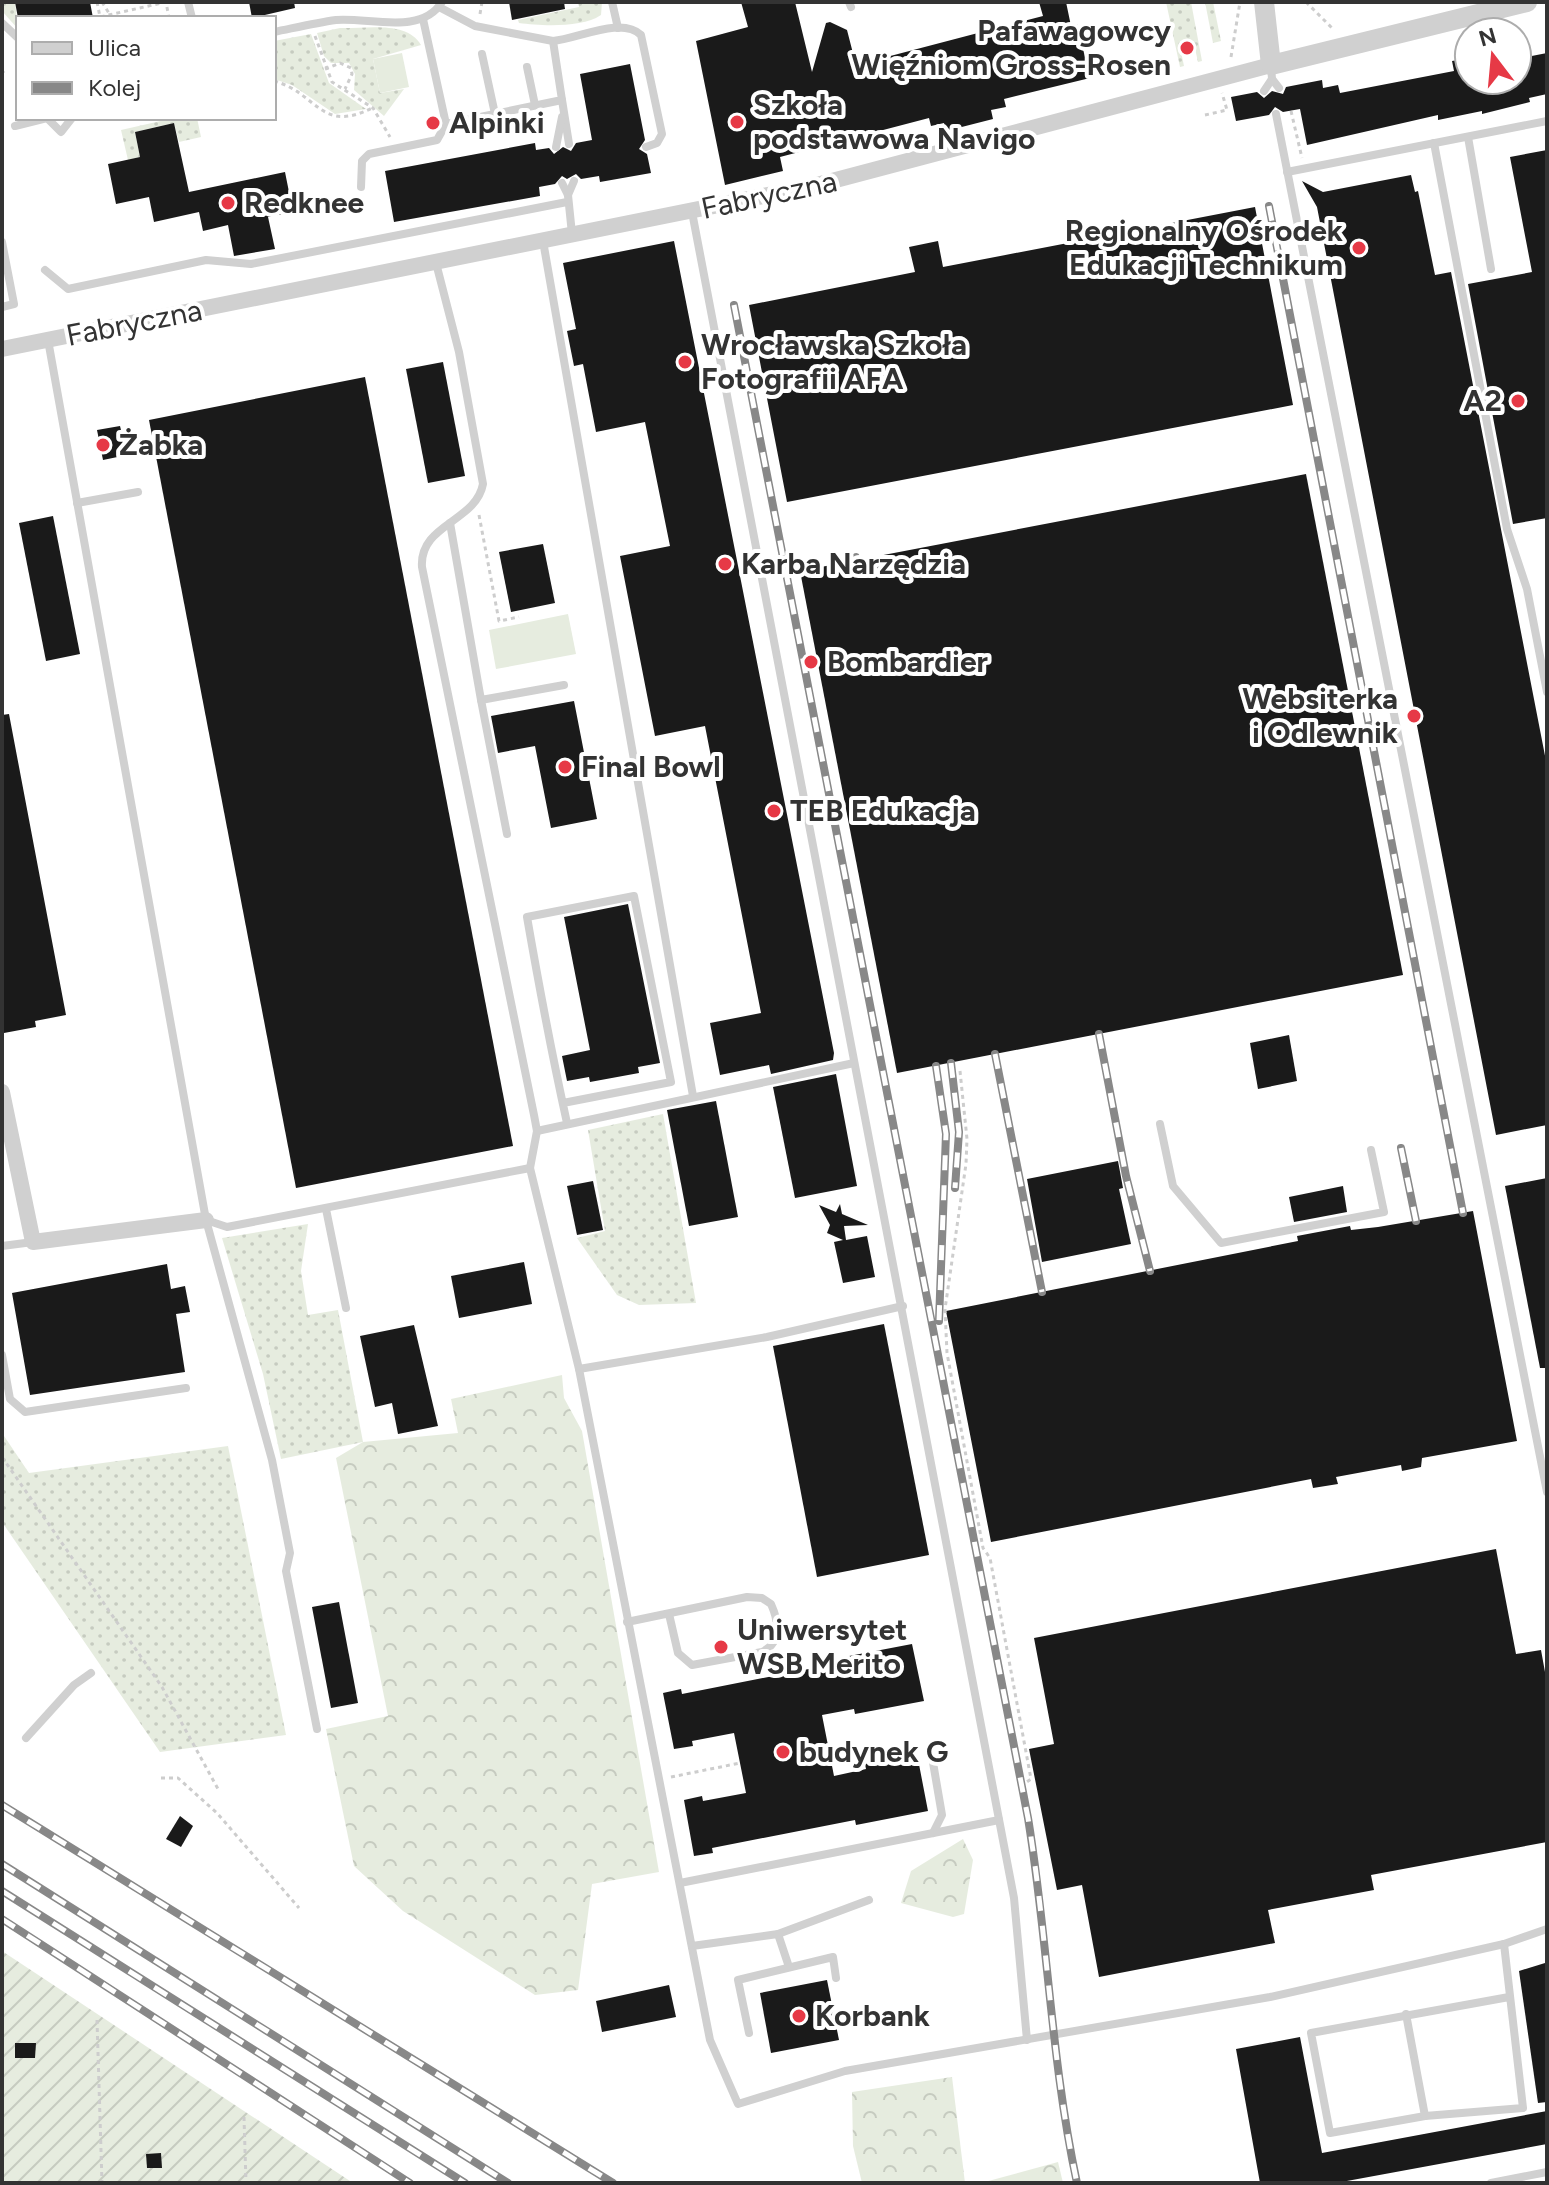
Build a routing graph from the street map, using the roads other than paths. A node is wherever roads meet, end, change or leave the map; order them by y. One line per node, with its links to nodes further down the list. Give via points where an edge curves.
1 (612, 2): 6 (lane)
2 (1264, 2): 11 (street)
3 (1527, 2): 11 (street, Fabryczna)
4 (440, 4): 5 (lane); 8 (lane, via 475,26)
5 (423, 19): 7 (lane, via 335,21); 23 (lane)
6 (618, 28): 8 (lane); 29 (lane, via 629,27 641,35 662,134)
7 (276, 32)
8 (553, 41): 14 (lane)
9 (482, 54): 17 (lane)
10 (527, 67): 15 (lane)
11 (1272, 72): 12 (lane); 13 (lane); 35 (street, Fabryczna, via 1216,79 904,163)
12 (1279, 88)
13 (1264, 91)
14 (562, 100): 15 (lane); 16 (lane)
15 (535, 105): 17 (lane)
16 (563, 113): 27 (lane); 28 (lane)
17 (495, 114): 23 (lane)
18 (1276, 114): 30 (lane)
19 (39, 120): 24 (lane)
20 (49, 120): 21 (lane, via 61,132)
21 (70, 120)
22 (1547, 121): 25 (lane)
23 (446, 124): 33 (lane, via 437,140 369,154 362,161)
24 (15, 126)
25 (1468, 137): 26 (lane); 40 (lane)
26 (1434, 143): 30 (lane); 49 (lane, via 1507,529 1527,589)
27 (569, 144)
28 (556, 147)
29 (646, 147)
30 (1287, 172): 70 (lane)
31 (574, 181): 34 (lane)
32 (562, 183): 34 (lane)
33 (361, 187)
34 (567, 198): 36 (lane); 41 (lane, via 251,264 206,260 68,289)
35 (692, 212): 36 (street, Fabryczna); 52 (lane)
36 (572, 235): 37 (street, Fabryczna)
37 (543, 241): 39 (street, Fabryczna); 54 (lane)
38 (2, 242): 42 (lane, via 14,304)
39 (436, 263): 43 (street, Fabryczna); 47 (lane, via 482,475 482,493 475,505)
40 (1491, 269)
41 (45, 270)
42 (2, 307)
43 (48, 340): 44 (street, Fabryczna); 46 (lane)
44 (2, 349)
45 (138, 492): 46 (lane)
46 (77, 503): 62 (lane)
47 (450, 523): 50 (lane); 58 (lane, via 424,547 422,567)
48 (564, 685): 50 (lane)
49 (1547, 692)
50 (481, 700): 51 (lane)
51 (507, 834)
52 (854, 1063): 54 (lane); 65 (lane)
53 (2, 1092): 63 (street)
54 (693, 1096): 56 (lane)
55 (563, 1103): 55 (lane, via 527,917 634,896 671,1082); 56 (lane)
56 (567, 1123): 58 (lane)
57 (1160, 1124): 59 (lane, via 1173,1186 1221,1243 1384,1212)
58 (537, 1131): 60 (lane)
59 (1371, 1150)
60 (530, 1168): 61 (lane); 68 (lane)
61 (326, 1209): 62 (lane, via 227,1227); 66 (lane)
62 (206, 1220): 63 (street); 74 (lane, via 272,1460 290,1553 286,1571)
63 (33, 1242): 64 (lane)
64 (2, 1246)
65 (903, 1306): 68 (lane, via 767,1337); 77 (lane)
66 (346, 1308)
67 (2, 1355): 69 (lane, via 10,1399 25,1412)
68 (579, 1369): 72 (lane)
69 (186, 1388)
70 (1547, 1492)
71 (669, 1614): 71 (lane, via 754,1597 771,1604 777,1636 762,1652 692,1665 678,1653); 72 (lane)
72 (627, 1622): 79 (lane)
73 (91, 1673): 75 (lane)
74 (317, 1729)
75 (26, 1738)
76 (930, 1745): 78 (lane, via 942,1815)
77 (999, 1820): 78 (lane); 90 (lane, via 1014,1898)
78 (933, 1833): 79 (lane)
79 (680, 1883): 84 (lane)
80 (869, 1900): 82 (lane)
81 (1547, 1929): 83 (lane)
82 (778, 1934): 84 (lane); 85 (lane)
83 (1504, 1944): 87 (lane); 90 (lane, via 1270,1997)
84 (692, 1946): 90 (lane, via 710,2040 738,2104 845,2071)
85 (789, 1967): 86 (lane, via 833,1957); 89 (lane, via 738,1980)
86 (836, 1978)
87 (1509, 1997): 88 (lane); 91 (lane, via 1523,2108)
88 (1406, 2014): 91 (lane); 91 (lane, via 1311,2033 1330,2133)
89 (749, 2033)
90 (1027, 2040)
91 (1425, 2116)
92 (1547, 2172): 93 (lane)
93 (1491, 2183)

